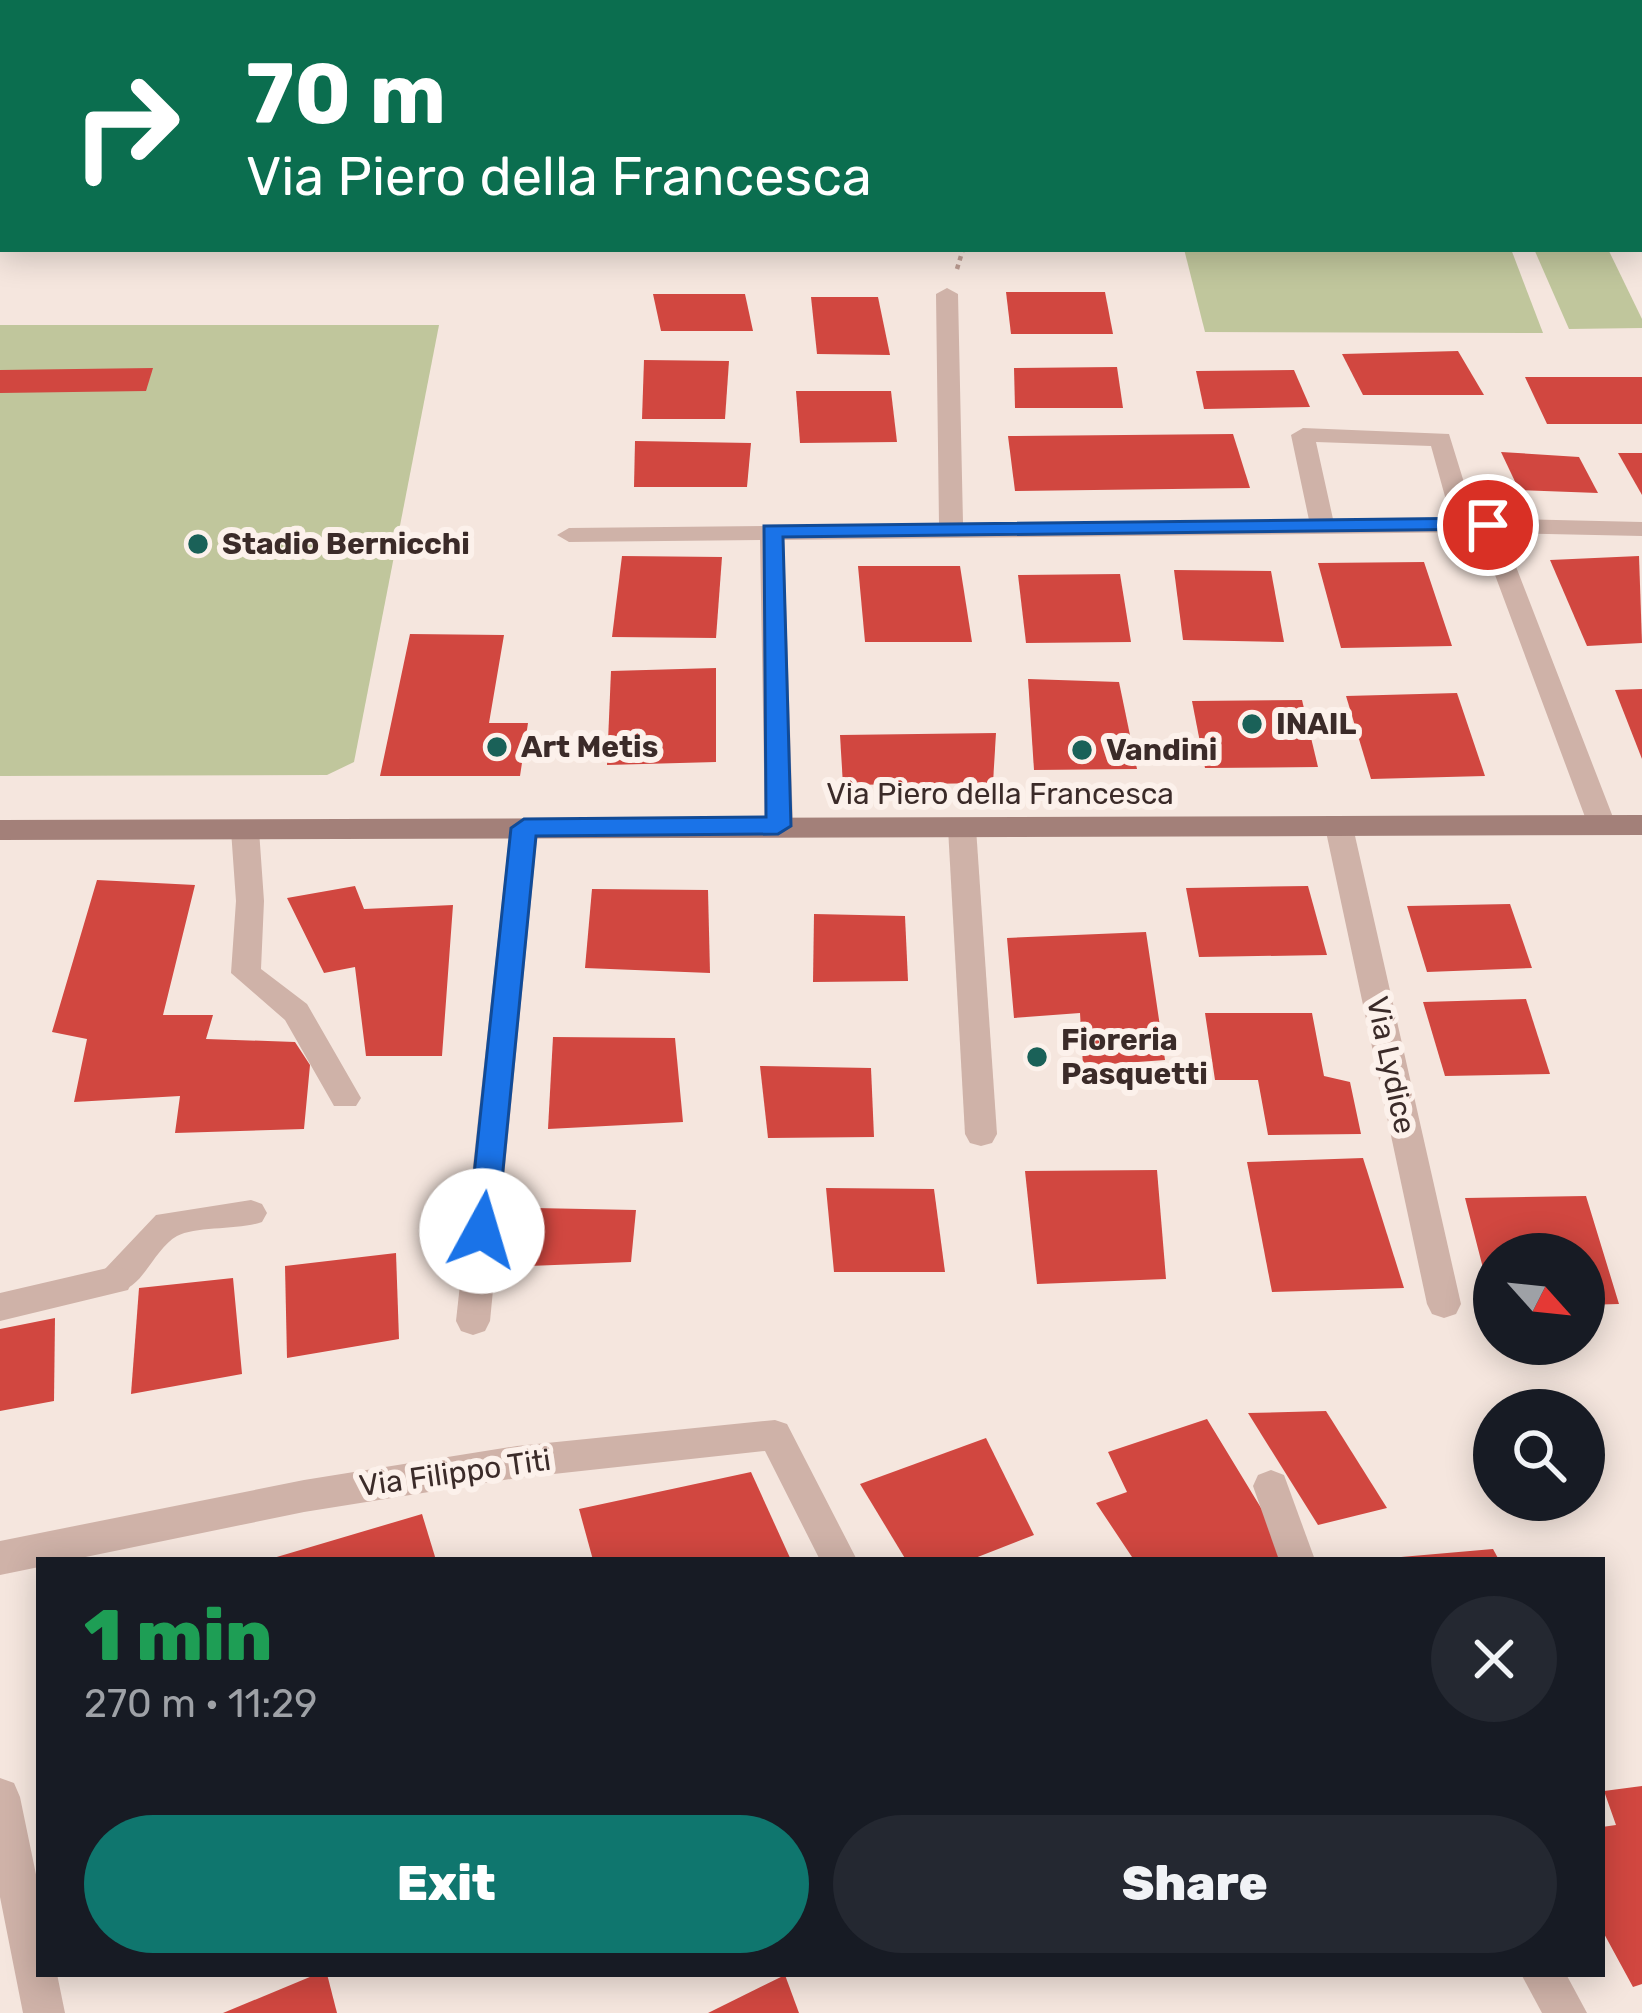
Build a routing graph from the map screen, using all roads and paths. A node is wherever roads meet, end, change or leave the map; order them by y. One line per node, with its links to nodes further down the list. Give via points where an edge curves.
1 (947, 293): 4 (street)
2 (1476, 525): 3 (street); 3 (street, via 1441,439 1303,435); 5 (street); 8 (street)
3 (1322, 526): 4 (street)
4 (952, 529): 6 (street)
5 (1642, 529)
6 (772, 531): 7 (street); 10 (street)
7 (569, 535)
8 (1602, 825): 9 (main road, Via Piero della Francesca); 11 (main road, Via Piero della Francesca)
9 (1642, 825)
10 (778, 826): 12 (main road, Via Piero della Francesca); 13 (main road, Via Piero della Francesca)
11 (1339, 827): 13 (main road, Via Piero della Francesca); 19 (street, Via Lydice)
12 (524, 828): 15 (main road, Via Piero della Francesca); 21 (street)
13 (962, 828): 17 (street)
14 (0, 830): 15 (main road, Via Piero della Francesca)
15 (245, 830): 16 (street, via 246,973 296,1012)
16 (345, 1098)
17 (981, 1134)
18 (251, 1213): 20 (street, via 168,1224 116,1280)
19 (1444, 1304)
20 (0, 1307)
21 (473, 1321)
22 (1271, 1486): 24 (street)
23 (837, 1557): 25 (street, Via Filippo Titi, via 776,1435 494,1465)
24 (1296, 1557)
25 (0, 1558)
26 (0, 1797): 27 (street)
27 (36, 1974)
28 (37, 1977): 30 (street)
29 (1544, 1977): 31 (street)
30 (44, 2013)
31 (1566, 2013)

